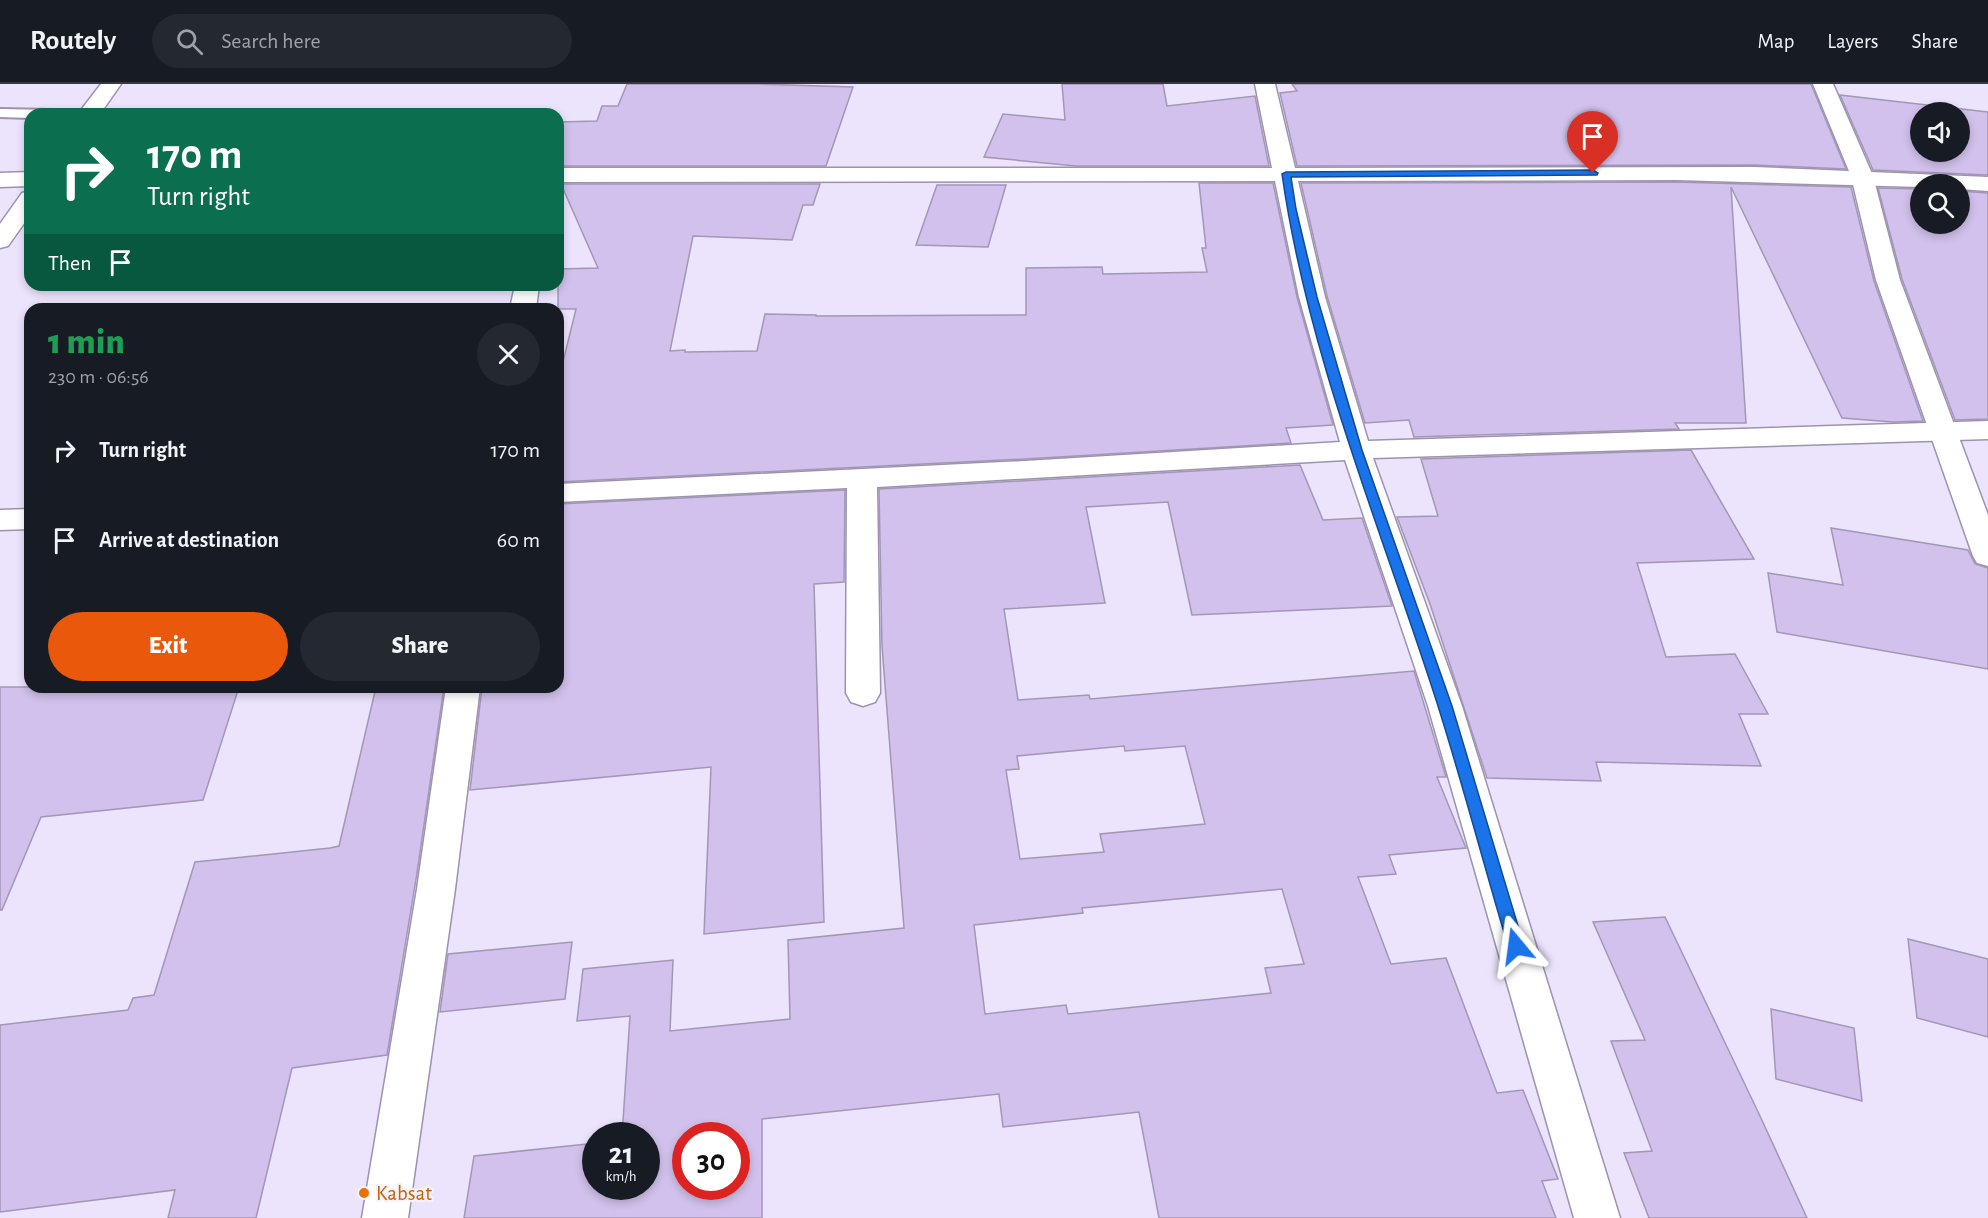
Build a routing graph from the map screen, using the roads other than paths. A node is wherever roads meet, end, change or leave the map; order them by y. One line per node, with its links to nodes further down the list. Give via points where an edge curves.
1 (111, 84): 4 (street)
2 (1265, 84): 7 (street)
3 (1823, 84): 9 (street)
4 (93, 108)
5 (0, 113): 6 (lane)
6 (24, 113)
7 (1286, 174): 8 (street); 9 (street); 17 (street, via 1312,297)
8 (564, 175)
9 (1862, 177): 12 (street); 16 (street, via 1882,263)
10 (24, 179): 11 (street)
11 (0, 180)
12 (1988, 184)
13 (24, 207): 14 (street)
14 (0, 241)
15 (1988, 430): 16 (street)
16 (1941, 432): 17 (street); 22 (street)
17 (1356, 450): 18 (street); 26 (street, via 1445,706)
18 (862, 478): 19 (street); 24 (street)
19 (564, 493)
20 (24, 519): 21 (street)
21 (0, 520)
22 (1988, 556)
23 (463, 693): 25 (street)
24 (863, 693)
25 (385, 1218)
26 (1597, 1218)

